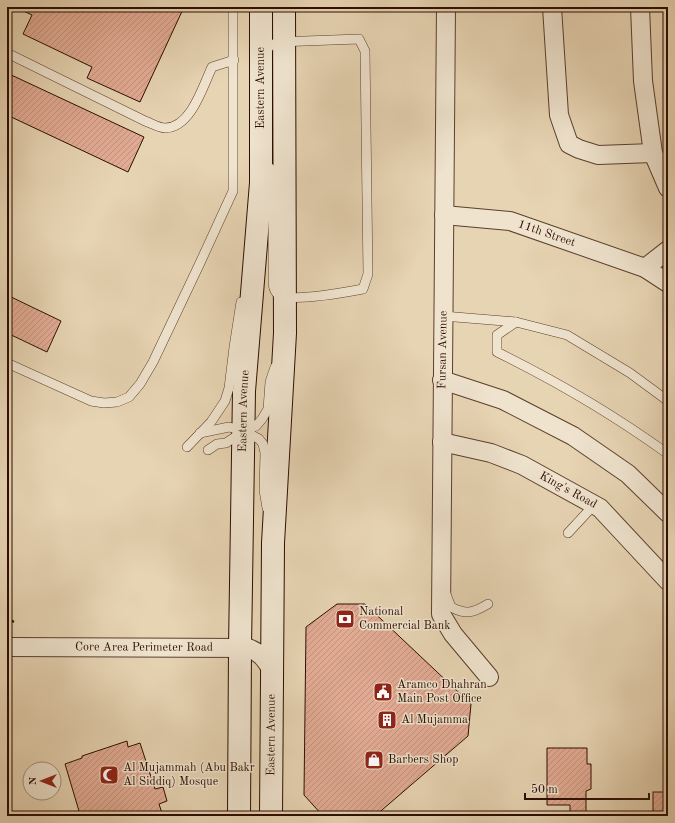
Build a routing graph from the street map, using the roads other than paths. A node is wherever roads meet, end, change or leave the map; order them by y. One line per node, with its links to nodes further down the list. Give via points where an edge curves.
1 (233, 7): 9 (lane)
2 (261, 7): 10 (main road, Eastern Avenue)
3 (284, 7): 7 (main road, Eastern Avenue)
4 (446, 7): 14 (street, Fursan Avenue)
5 (552, 7): 12 (street, via 560,115 568,144 598,155)
6 (640, 7): 12 (street, via 643,81)
7 (285, 41): 10 (lane, via 270,46 263,56); 19 (main road, Eastern Avenue); 19 (lane, via 359,39 365,51 368,266 363,289 326,295)
8 (7, 53): 9 (lane, via 145,121 165,128 179,124 192,111 212,67)
9 (234, 60): 23 (lane, via 232,191 160,349 140,384 129,397 117,402 91,401)
10 (261, 68): 11 (main road, Eastern Avenue)
11 (261, 129): 15 (main road, Eastern Avenue); 19 (lane, via 273,185 273,284 277,293)
12 (653, 153): 13 (street)
13 (668, 188)
14 (444, 215): 17 (street, 11th Street, via 510,221); 20 (street, Fursan Avenue)
15 (257, 230): 26 (main road, Eastern Avenue, via 244,391); 27 (lane, via 242,299 229,388 218,414)
16 (668, 250): 17 (street)
17 (645, 268): 18 (street, 11th Street)
18 (668, 283)
19 (286, 297): 22 (main road, Eastern Avenue)
20 (443, 316): 21 (lane); 24 (street, Fursan Avenue)
21 (516, 322): 25 (lane, via 567,335 630,373); 31 (lane, via 497,335 497,352 544,375)
22 (285, 334): 26 (lane, via 270,382 268,409 256,426); 35 (main road, Eastern Avenue)
23 (7, 363)
24 (442, 380): 28 (street, Fursan Avenue); 33 (street, via 503,400 573,436 628,474)
25 (668, 401)
26 (244, 432): 27 (lane, via 229,427); 30 (lane); 35 (lane, via 259,439 263,444 264,490); 40 (main road, Eastern Avenue)
27 (200, 433): 29 (lane)
28 (442, 442): 32 (street, King's Road, via 491,453 522,465); 37 (street, Fursan Avenue)
29 (187, 447)
30 (208, 450)
31 (668, 454)
32 (594, 505): 34 (lane); 36 (street, King's Road, via 600,508)
33 (668, 513)
34 (568, 533)
35 (273, 543): 41 (main road, Eastern Avenue)
36 (668, 581)
37 (441, 582): 38 (lane, via 451,607 462,613 478,610); 42 (street, Fursan Avenue, via 441,614 453,634)
38 (488, 604)
39 (7, 647): 40 (street, Core Area Perimeter Road)
40 (240, 648): 41 (street, Core Area Perimeter Road, via 256,651); 43 (main road, Eastern Avenue)
41 (271, 670): 44 (main road, Eastern Avenue)
42 (490, 670)
43 (239, 816)
44 (270, 816)

